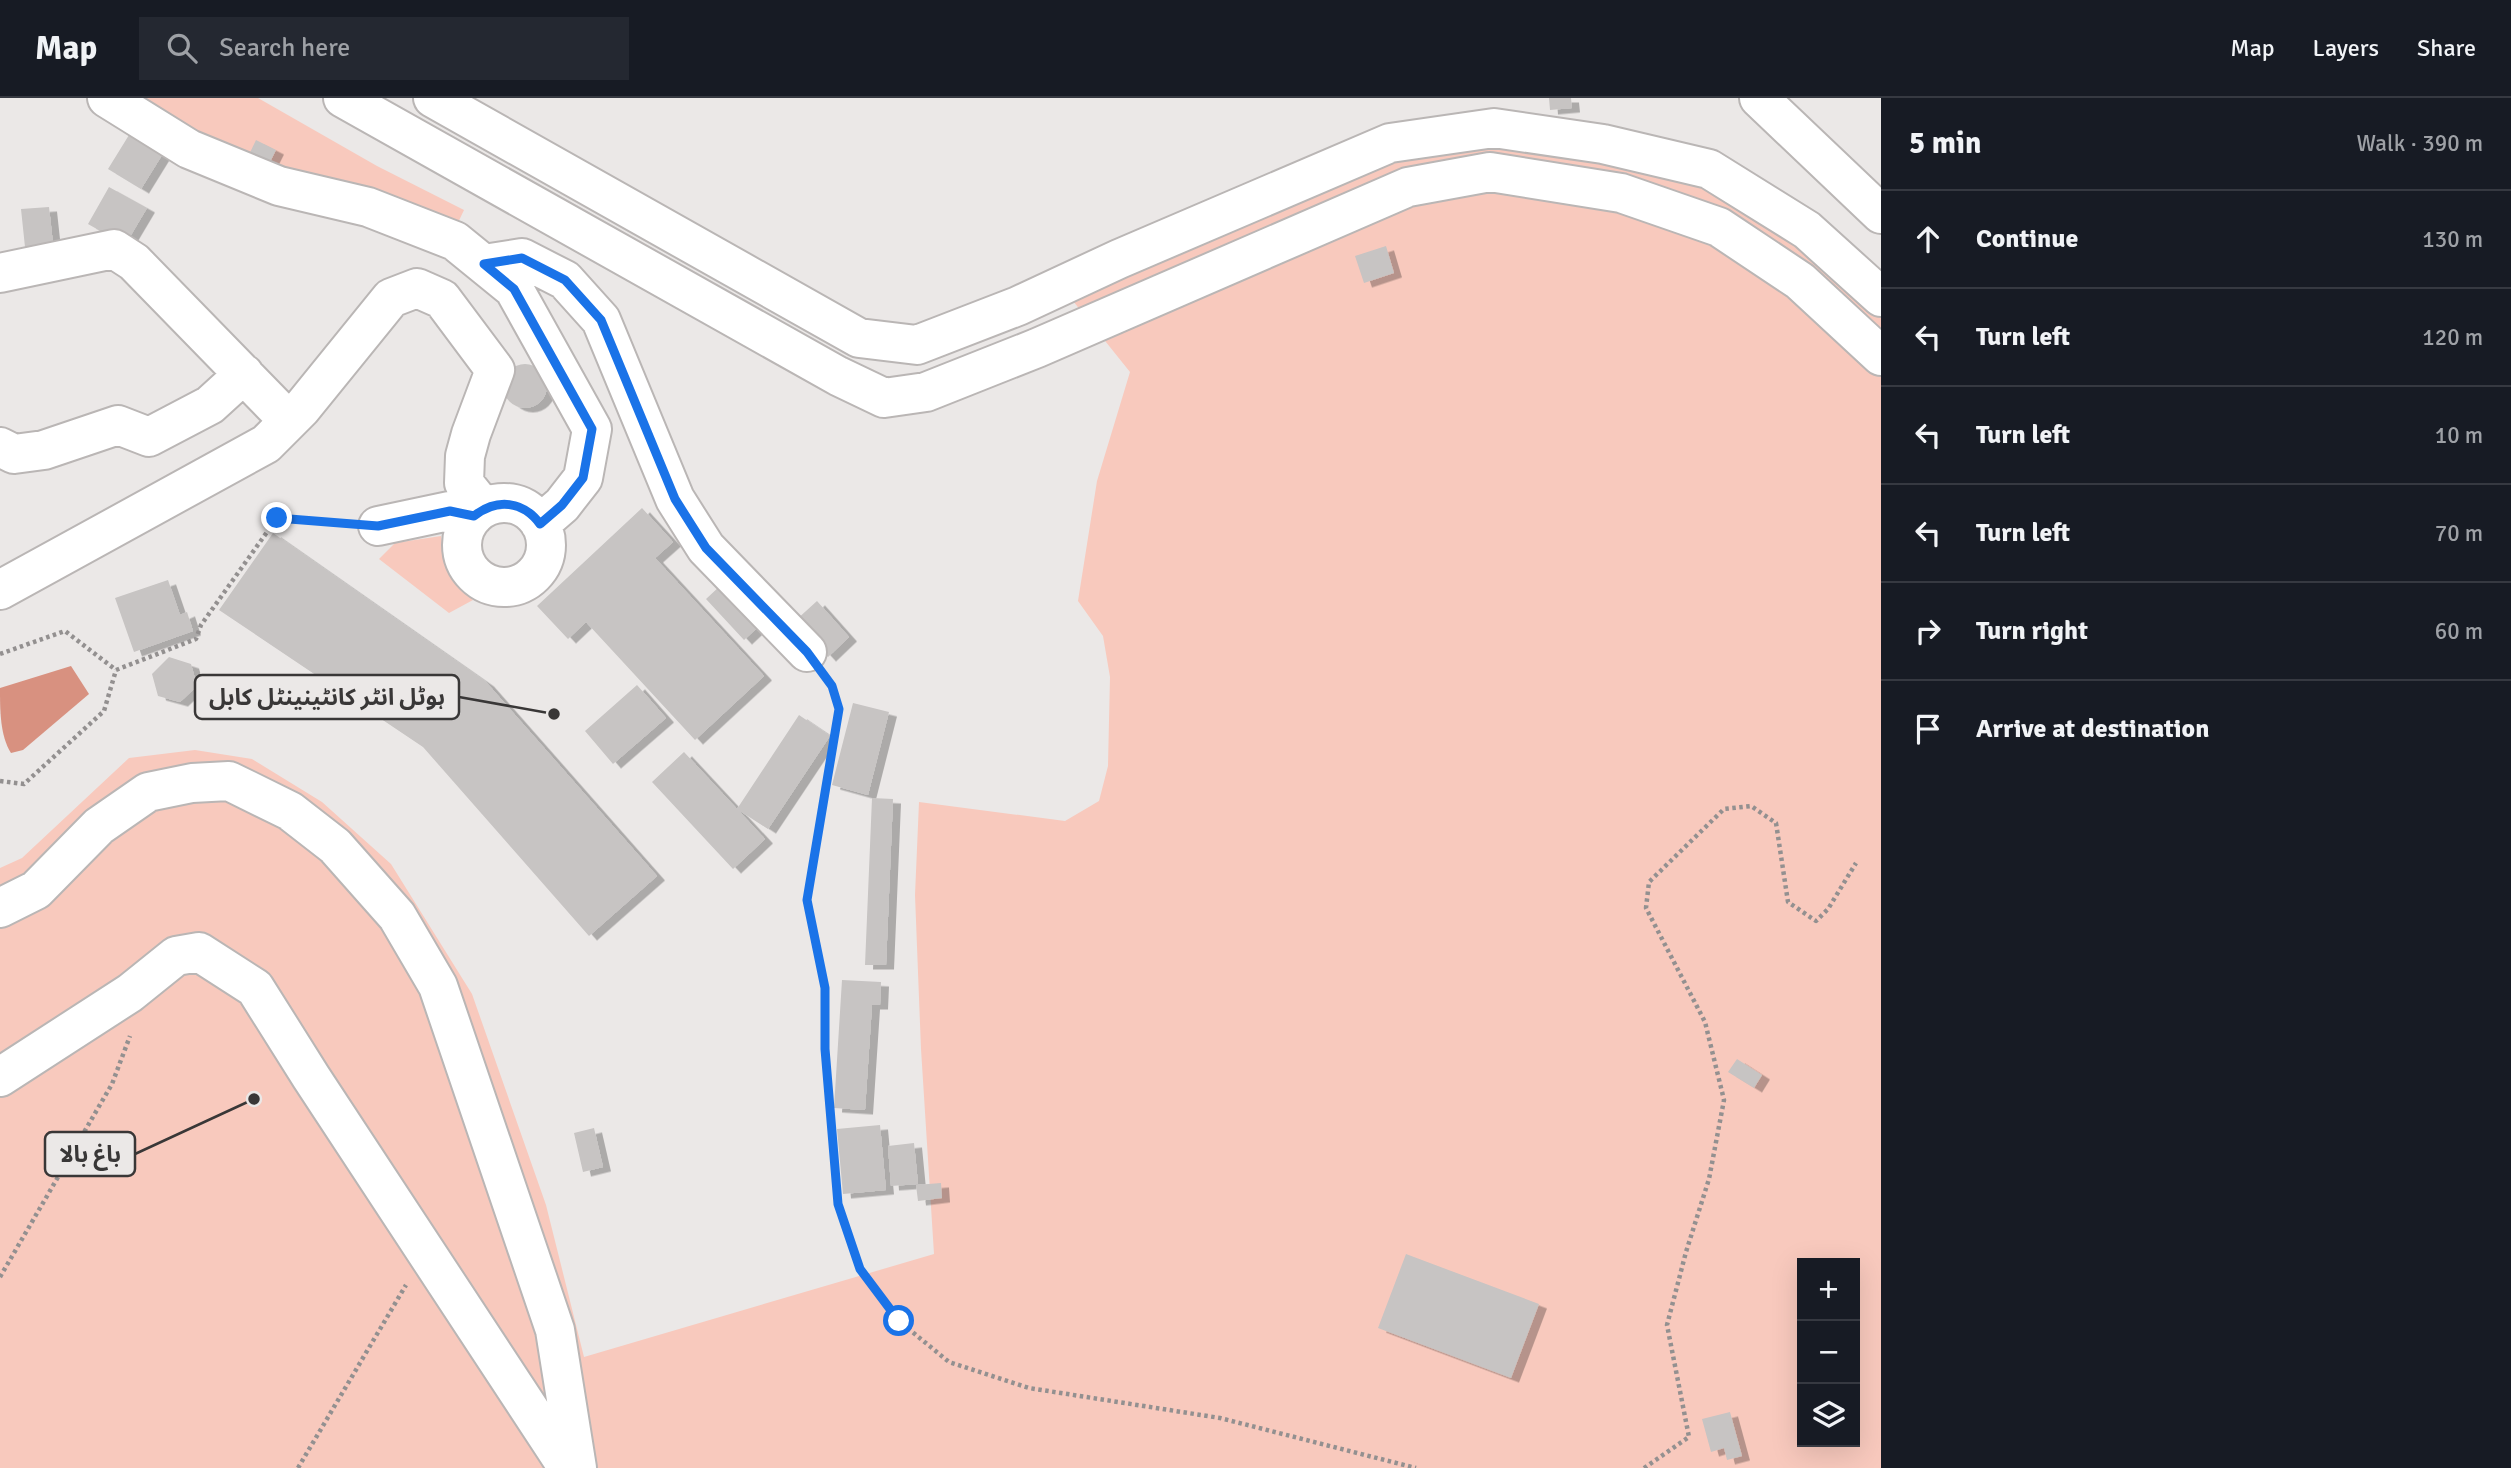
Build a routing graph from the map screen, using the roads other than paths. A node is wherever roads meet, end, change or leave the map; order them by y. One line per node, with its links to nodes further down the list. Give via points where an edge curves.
1 (107, 98): 8 (street, via 189,149 279,186 381,212 455,241)
2 (343, 98): 7 (street)
3 (433, 98): 5 (street)
4 (1759, 98): 6 (street)
5 (598, 192): 7 (street); 11 (street, via 859,338 917,345)
6 (1881, 214)
7 (577, 229): 12 (street, via 884,398 926,392)
8 (484, 264): 18 (street, via 514,289 592,429 583,478); 21 (street, via 522,258 565,280 601,320 675,499 706,548)
9 (0, 273): 14 (street, via 114,249 134,262)
10 (1881, 297): 11 (street, via 1807,230 1709,169 1603,144 1494,128 1390,143)
11 (1018, 306): 12 (street)
12 (1037, 348): 13 (street, via 1408,187 1490,172 1621,193 1720,227 1800,281)
13 (1881, 356)
14 (244, 374): 15 (street); 16 (street, via 210,405 149,437 118,425 44,450 14,454)
15 (289, 421): 17 (street, via 391,298 417,288 442,299 495,370 465,456 464,483); 20 (street, via 266,444)
16 (0, 447)
17 (479, 512): 18 (street, via 498,503 519,506); 18 (street, via 463,537 465,563 484,583 498,587 516,586 540,566 546,542); 19 (street, via 450,511)
18 (540, 524)
19 (378, 526)
20 (0, 590)
21 (807, 652)
22 (0, 908): 25 (street, via 36,890 99,826 148,792 192,783 229,780 290,811 335,846 397,916 438,986 555,1331)
23 (0, 1077): 24 (street, via 130,993 176,956 199,952 255,988)
24 (568, 1468)
25 (577, 1468)

